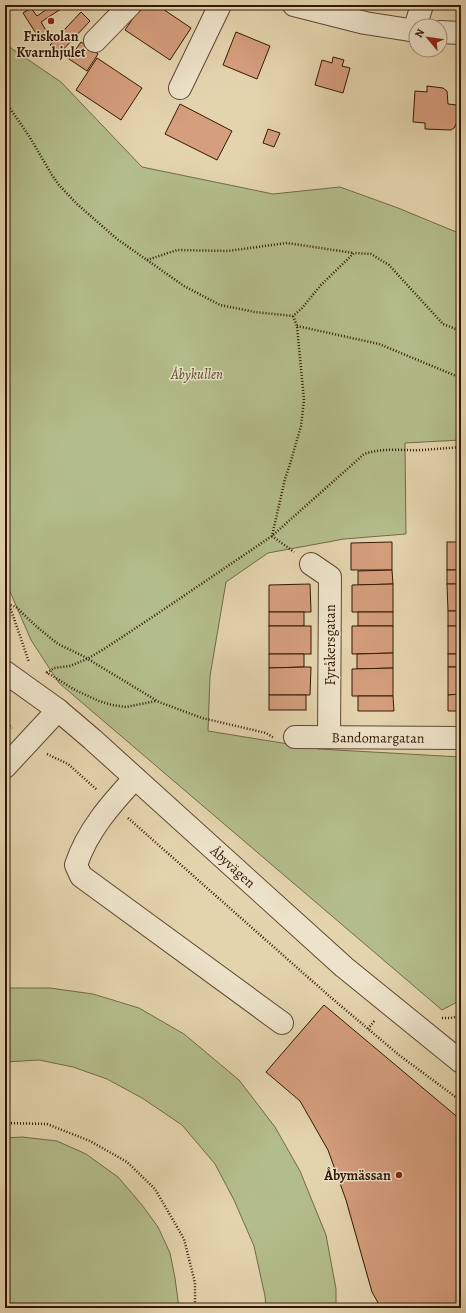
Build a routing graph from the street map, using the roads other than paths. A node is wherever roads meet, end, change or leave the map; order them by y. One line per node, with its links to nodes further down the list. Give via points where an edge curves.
1 (130, 5): 9 (street)
2 (220, 5): 10 (street)
3 (294, 5): 6 (street, via 365,23)
4 (422, 5): 5 (street)
5 (418, 18)
6 (408, 30)
7 (448, 33): 8 (street)
8 (461, 34)
9 (95, 42)
10 (180, 88)
11 (311, 564): 14 (street, Fyråkersgatan, via 330,577)
12 (5, 672): 13 (street, Åbyvägen)
13 (58, 710): 17 (street); 18 (street, Åbyvägen)
14 (329, 736): 15 (street, Bandomargatan); 16 (street, Bandomargatan)
15 (285, 738)
16 (461, 738)
17 (5, 767)
18 (135, 778): 19 (street, via 95,826 80,852 76,865 81,876); 20 (street, Åbyvägen, via 344,967)
19 (282, 1023)
20 (458, 1053)

